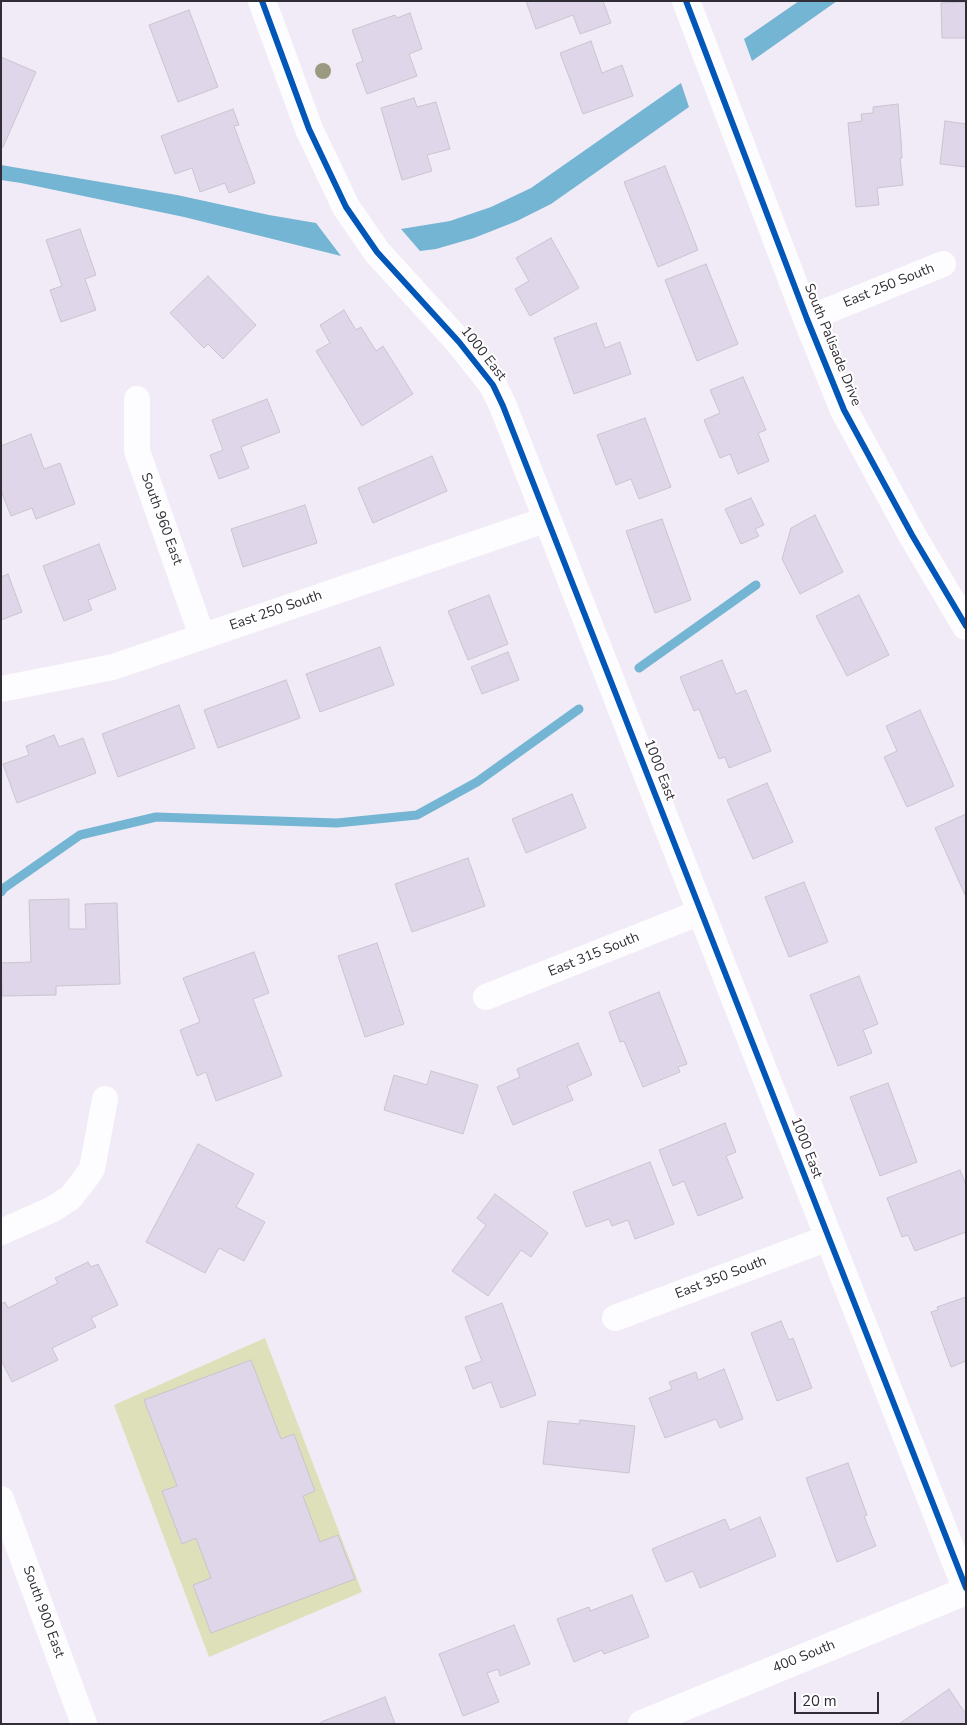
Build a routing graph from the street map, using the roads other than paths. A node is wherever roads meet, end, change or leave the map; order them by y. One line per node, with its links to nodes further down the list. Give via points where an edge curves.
1 (262, 1): 6 (street, 1000 East, via 309,129 346,207 377,252 459,342 493,385)
2 (686, 1): 4 (street, South Palisade Drive)
3 (943, 264): 4 (street, East 250 South)
4 (807, 318): 7 (street, South Palisade Drive, via 844,410)
5 (137, 399): 8 (street, South 960 East, via 137,451)
6 (548, 519): 8 (street, East 250 South); 10 (street, 1000 East)
7 (966, 626)
8 (202, 636): 9 (street, East 250 South, via 113,668)
9 (1, 689)
10 (701, 912): 11 (street, East 315 South); 14 (street, 1000 East)
11 (486, 997)
12 (105, 1098): 13 (street, via 92,1169 82,1183 70,1198 52,1209)
13 (1, 1232)
14 (828, 1238): 15 (street, East 350 South); 17 (street, 1000 East)
15 (614, 1318)
16 (1, 1499): 18 (street, South 900 East)
17 (966, 1590): 19 (street, 400 South)
18 (84, 1724)
19 (642, 1724)

